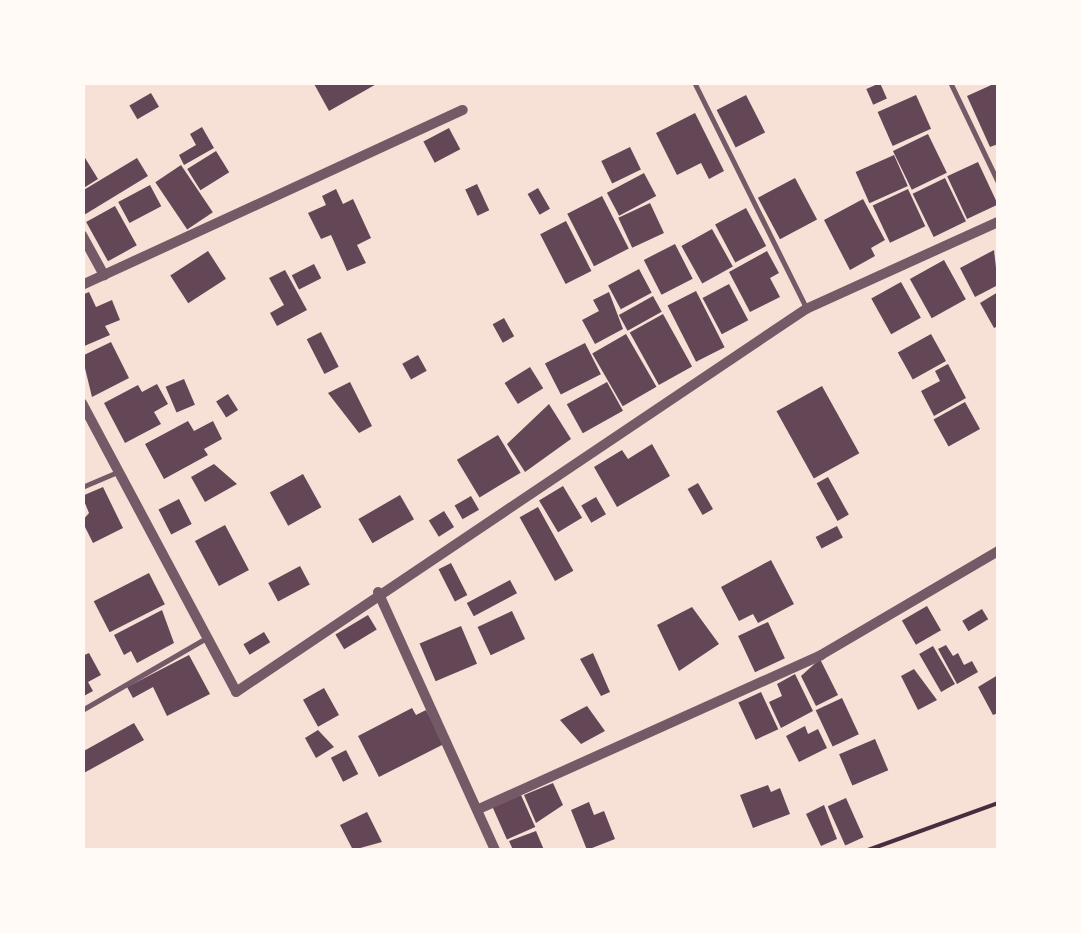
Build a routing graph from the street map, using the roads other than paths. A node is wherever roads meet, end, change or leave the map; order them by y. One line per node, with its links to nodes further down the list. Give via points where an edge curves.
1 (694, 82): 9 (lane)
2 (950, 82): 4 (lane)
3 (463, 110): 7 (street)
4 (998, 182)
5 (998, 222): 9 (street)
6 (82, 234): 7 (street)
7 (104, 275): 8 (street)
8 (82, 285)
9 (806, 309): 14 (street)
10 (82, 404): 11 (street)
11 (120, 471): 12 (lane); 15 (street)
12 (82, 487)
13 (998, 552): 17 (street, via 821,655)
14 (378, 592): 15 (street, via 236,692); 17 (street)
15 (206, 638): 16 (lane)
16 (82, 710)
17 (481, 808): 18 (street)
18 (495, 850)

